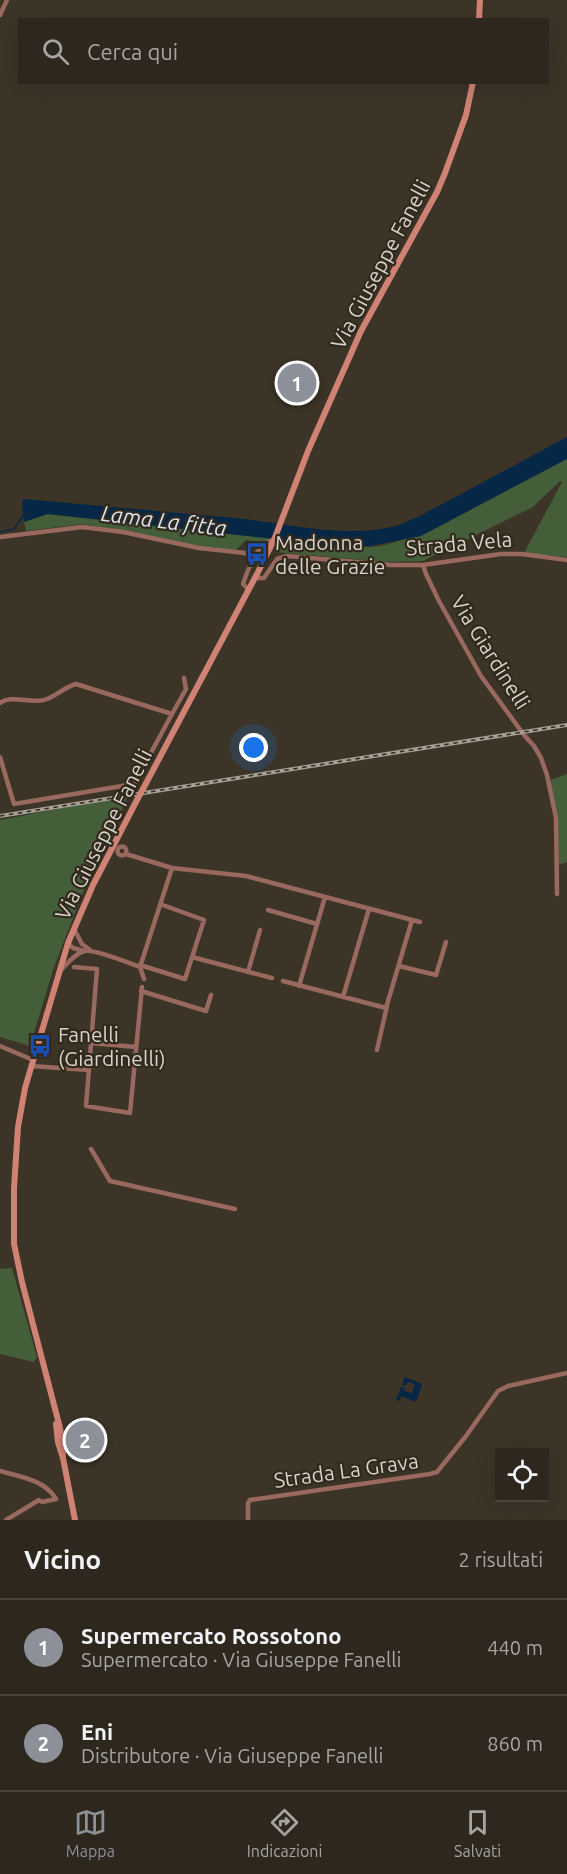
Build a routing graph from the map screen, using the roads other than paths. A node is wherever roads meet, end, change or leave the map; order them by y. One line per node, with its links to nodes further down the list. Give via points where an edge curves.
1 (7, 0): 3 (street)
2 (480, 0): 4 (main road)
3 (0, 15)
4 (479, 18)
5 (473, 84): 7 (main road, Via Giuseppe Fanelli, via 441,183 361,331)
6 (0, 537): 9 (street, via 82,527 245,553)
7 (274, 540): 9 (street, via 259,550); 11 (main road, Via Giuseppe Fanelli)
8 (567, 560): 10 (street, Strada Vela, via 501,554)
9 (252, 565): 12 (street, via 243,584)
10 (423, 565): 11 (street, Strada Vela, via 283,557 277,559 264,578); 20 (street, Via Giardinelli, via 481,676 534,746 548,775 556,818)
11 (256, 578): 12 (main road, Via Giuseppe Fanelli)
12 (249, 590): 28 (main road, Via Giuseppe Fanelli, bridge, via 108,854)
13 (184, 678): 15 (street, via 186,689)
14 (0, 703): 15 (street, via 46,700 76,684)
15 (172, 714): 17 (street, via 134,784 14,804)
16 (0, 757): 17 (street)
17 (1, 765)
18 (126, 854): 19 (street)
19 (172, 868): 21 (street, via 244,875); 22 (street)
20 (557, 894)
21 (325, 897): 23 (street); 27 (street)
22 (160, 904): 35 (street, via 204,920); 36 (street)
23 (369, 909): 25 (street); 46 (street)
24 (268, 910): 27 (street)
25 (412, 920): 26 (street); 37 (street); 47 (street)
26 (420, 922)
27 (317, 924): 44 (street)
28 (74, 928): 31 (main road, Via Giuseppe Fanelli); 32 (street)
29 (260, 930): 40 (street)
30 (446, 942): 37 (street, via 436,975)
31 (68, 943): 32 (street); 33 (street); 39 (main road, Via Giuseppe Fanelli)
32 (82, 944): 34 (street)
33 (84, 951): 34 (street); 39 (street)
34 (92, 952): 36 (street)
35 (192, 957): 36 (street, via 185,980); 40 (street)
36 (140, 966): 42 (street)
37 (399, 966): 47 (street)
38 (74, 967): 48 (street, via 97,969)
39 (60, 972): 52 (main road, Via Giuseppe Fanelli)
40 (248, 972): 41 (street)
41 (272, 978)
42 (144, 979)
43 (283, 981): 44 (street)
44 (299, 986): 46 (street)
45 (211, 995): 50 (street, via 206,1011 142,989)
46 (344, 997): 47 (street)
47 (386, 1008): 51 (street)
48 (91, 1043): 50 (street); 53 (street)
49 (0, 1046): 52 (street)
50 (136, 1047): 53 (street, via 130,1113 86,1106)
51 (377, 1050)
52 (32, 1063): 53 (street); 59 (main road, Via Giuseppe Fanelli, via 18,1127 14,1244 55,1409)
53 (89, 1070)
54 (91, 1149): 55 (street, via 110,1181)
55 (235, 1209)
56 (567, 1373): 60 (street, Strada La Grava, via 498,1391 437,1472 250,1500)
57 (0, 1471): 58 (street, via 38,1482 50,1489 56,1499 39,1500)
58 (6, 1520)
59 (75, 1520)
60 (248, 1520)

